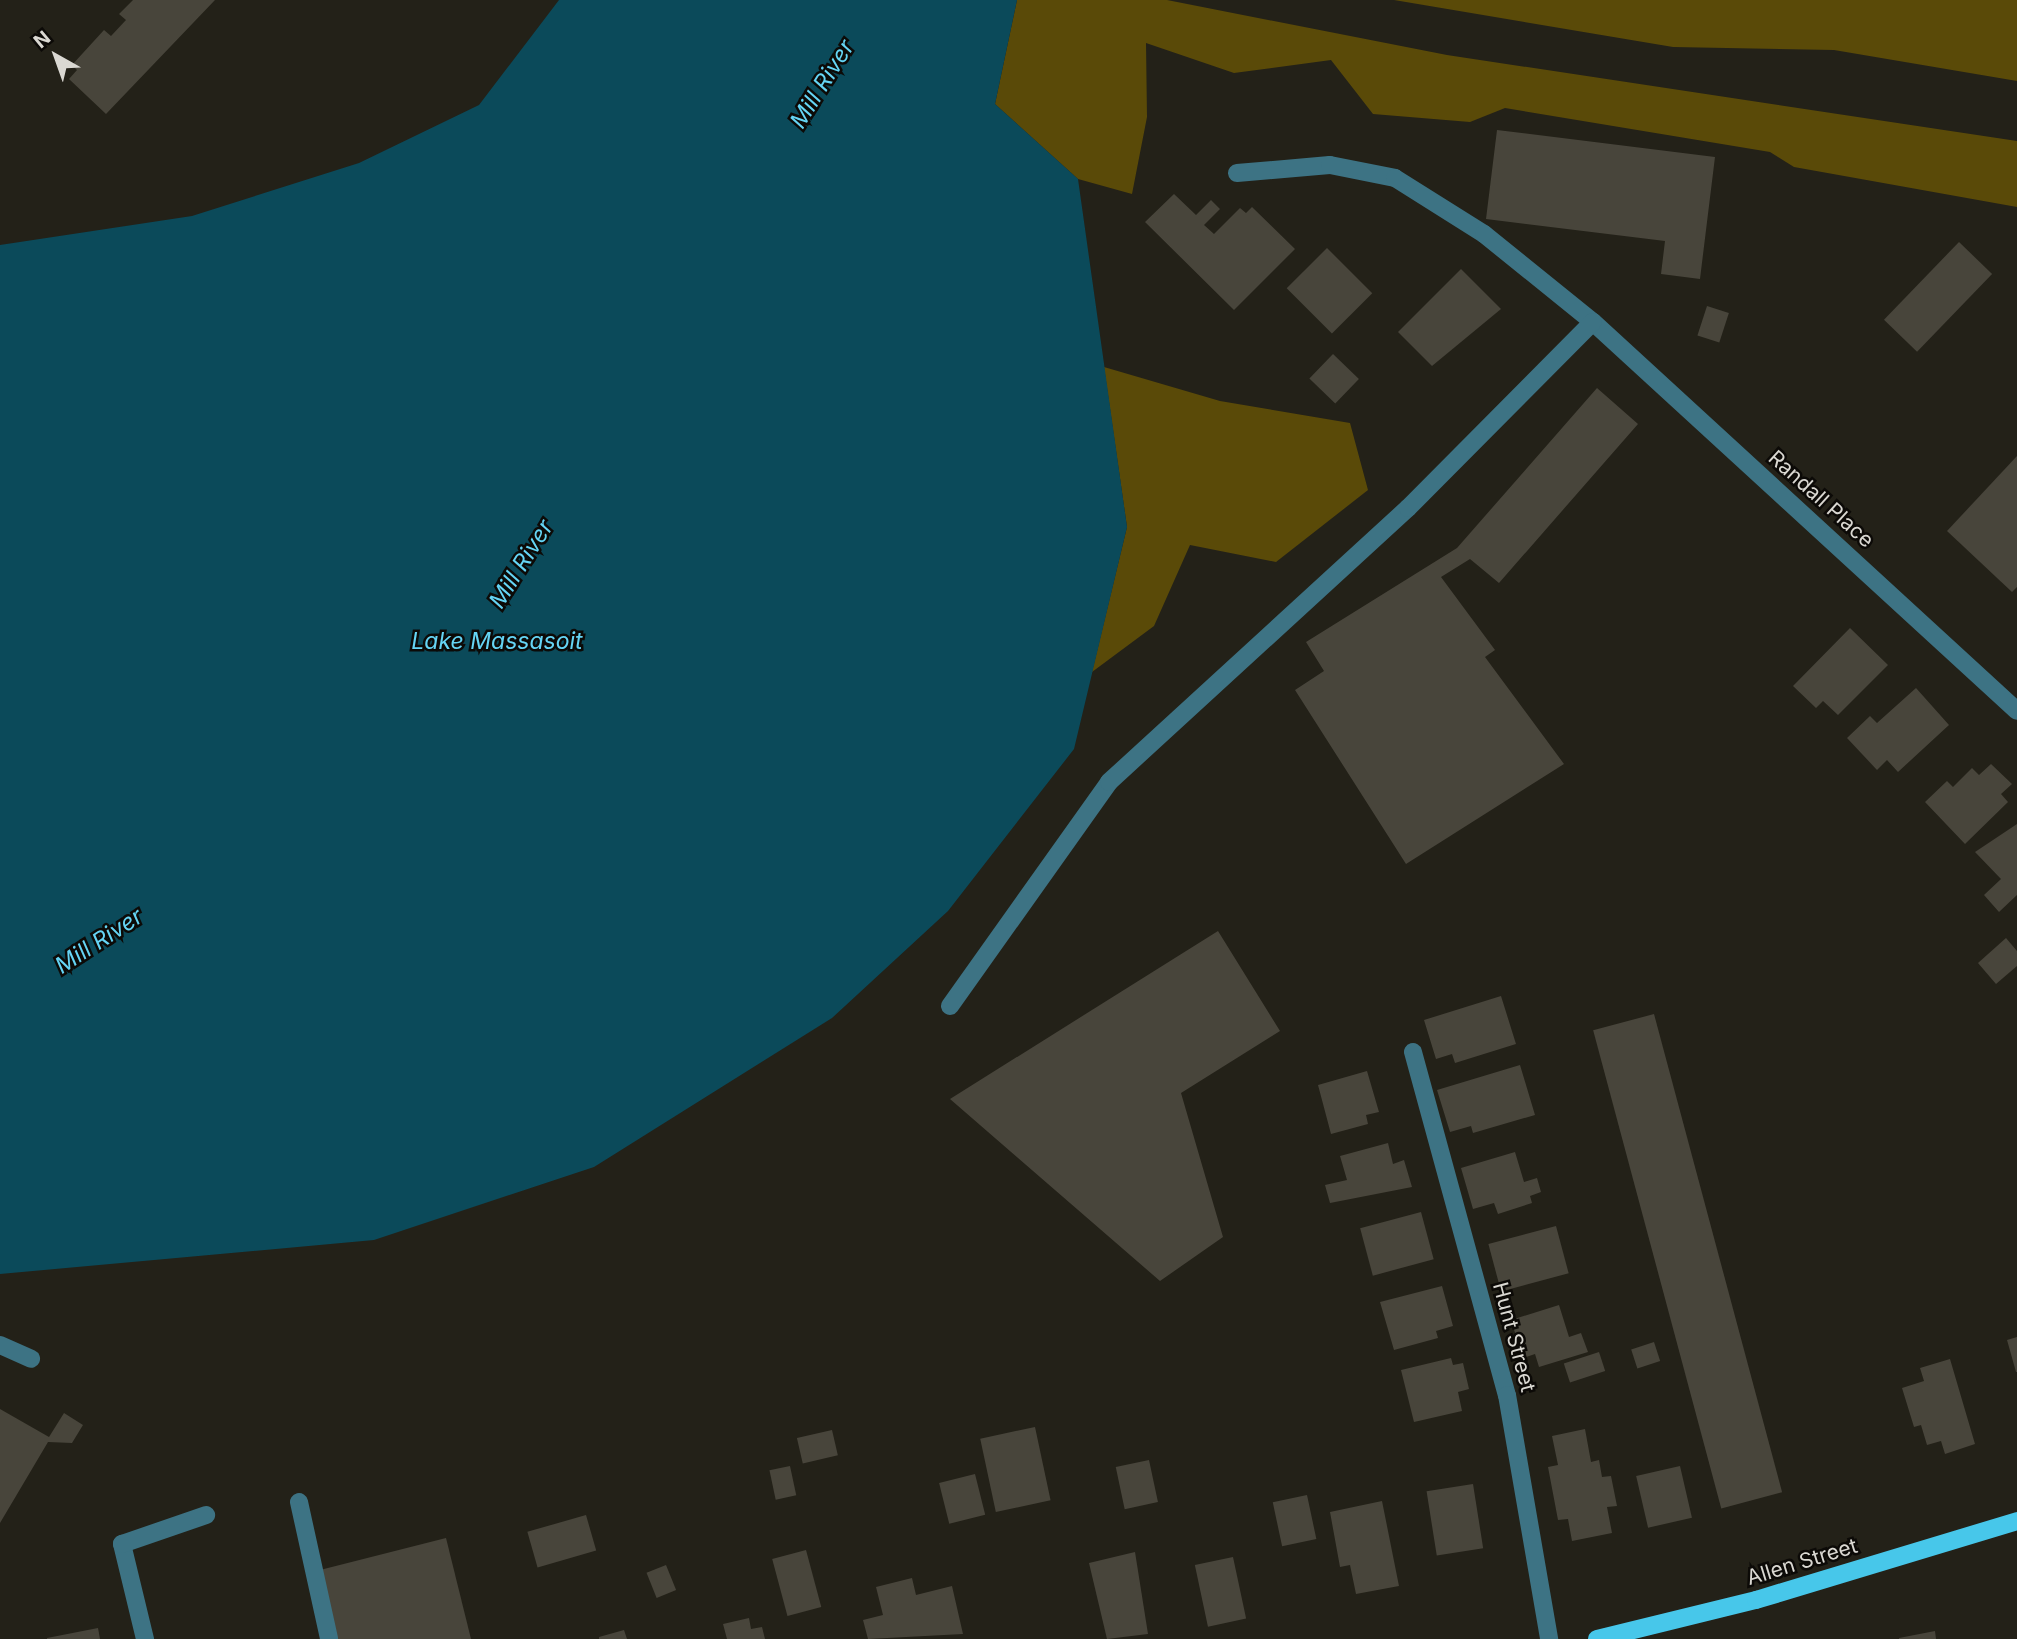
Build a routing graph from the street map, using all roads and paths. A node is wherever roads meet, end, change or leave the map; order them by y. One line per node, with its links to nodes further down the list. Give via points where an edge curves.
1 (1237, 173): 2 (street, Randall Place, via 1330,165 1395,178 1484,234)
2 (1593, 322): 3 (street, Randall Place); 4 (street, via 1408,508 1109,782)
3 (2017, 711)
4 (950, 1006)
5 (1413, 1052): 13 (street, Hunt Street, via 1507,1395)
6 (0, 1345): 7 (street)
7 (31, 1359)
8 (299, 1502): 12 (street)
9 (206, 1515): 11 (street, via 122,1544)
10 (2017, 1521): 14 (main road, Allen Street, via 1756,1601)
11 (145, 1639)
12 (329, 1639)
13 (1549, 1639)
14 (1597, 1639)

